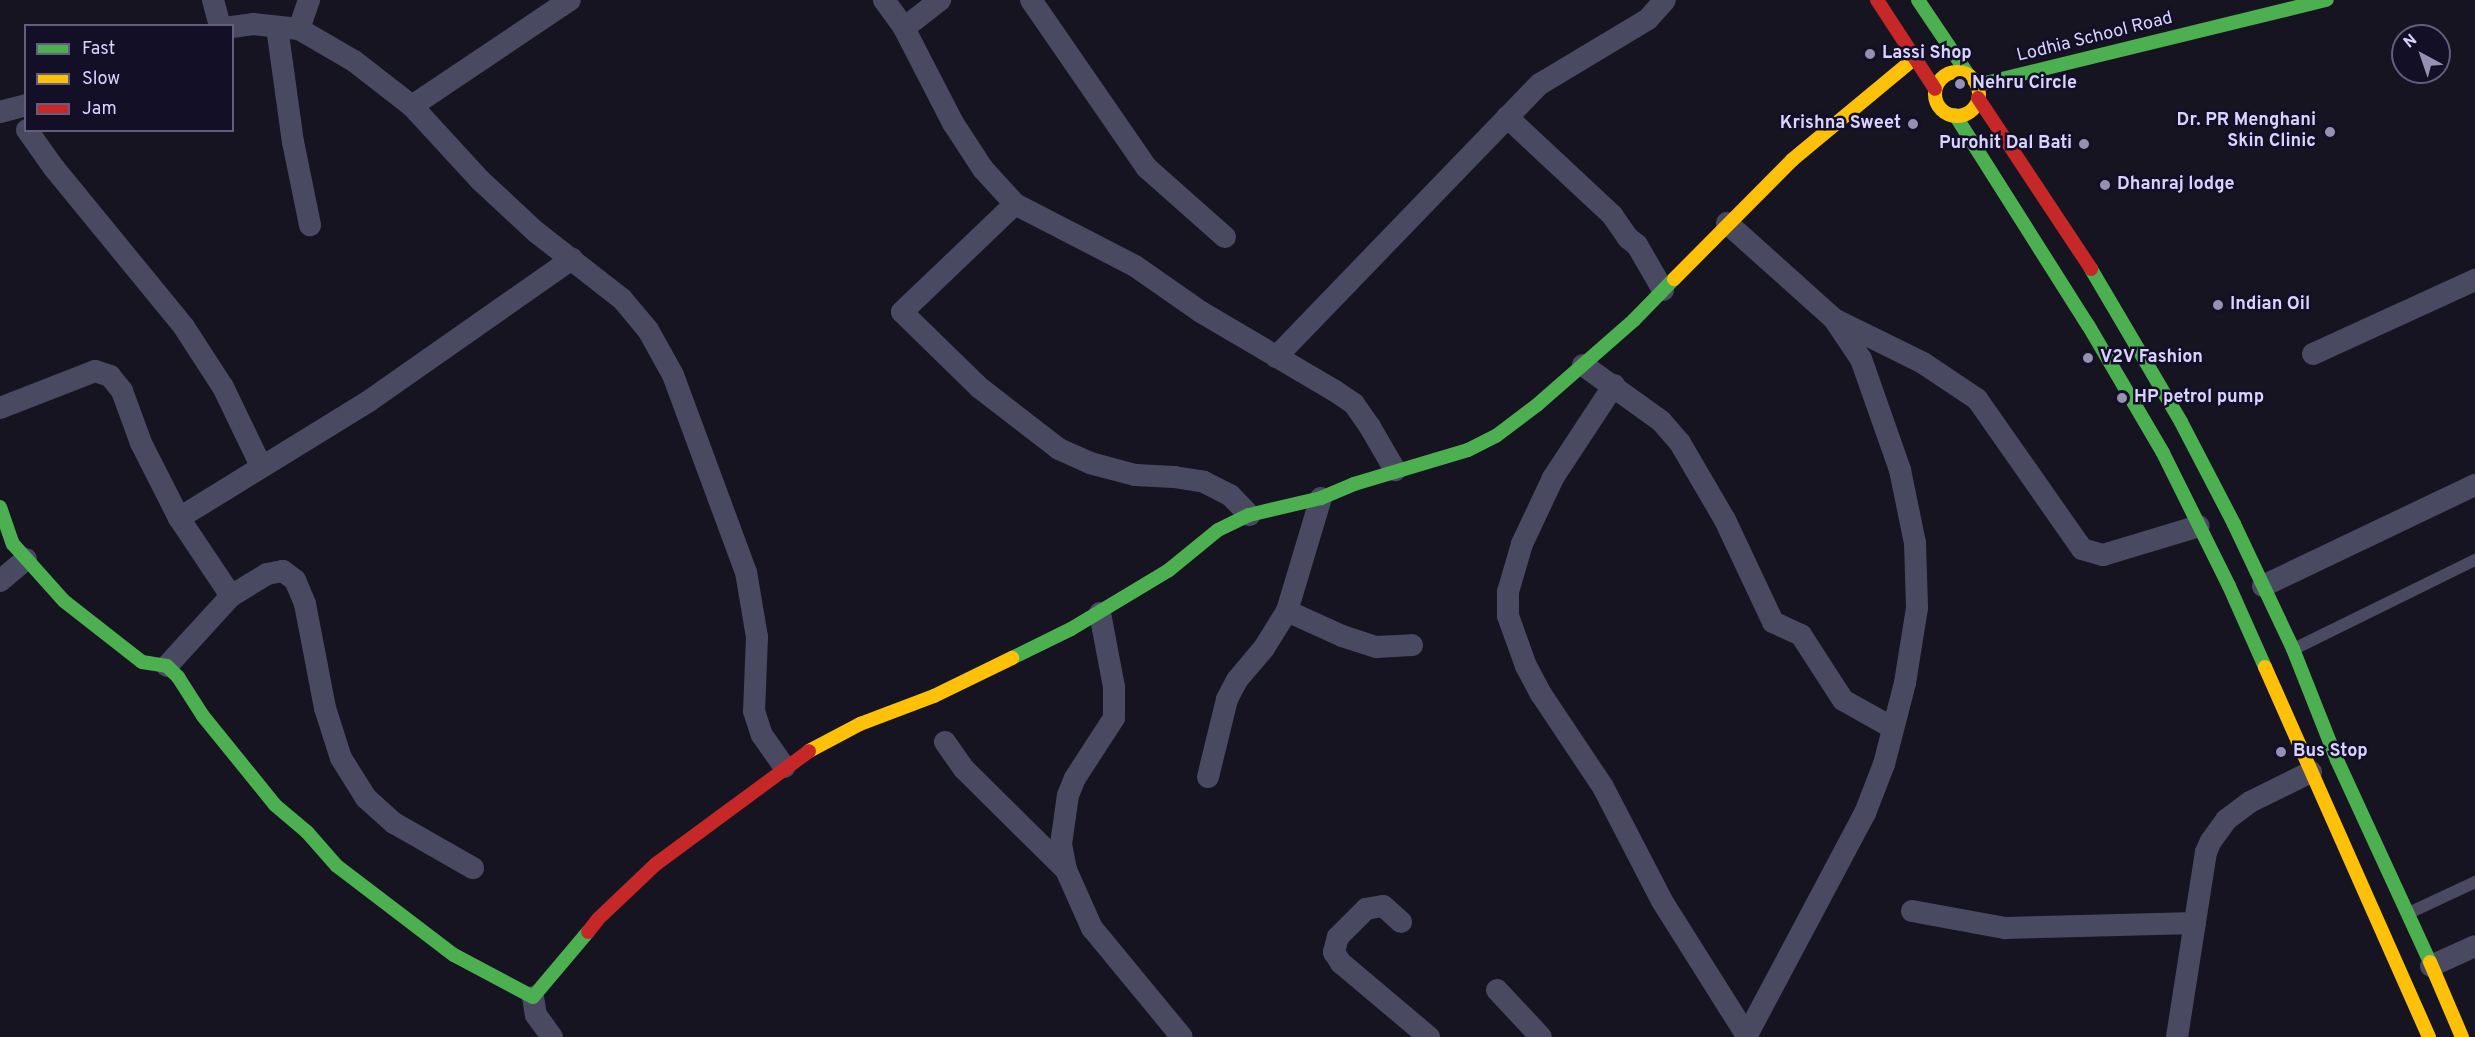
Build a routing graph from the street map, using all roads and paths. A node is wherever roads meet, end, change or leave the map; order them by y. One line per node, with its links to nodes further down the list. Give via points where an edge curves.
1 (213, 0): 11 (street)
2 (309, 0): 13 (street)
3 (570, 0): 18 (street)
4 (884, 0): 14 (street)
5 (940, 0): 14 (street)
6 (1031, 0): 27 (street, via 1147,168)
7 (1665, 0): 21 (street, via 1648,18 1539,84)
8 (1877, 0): 15 (street)
9 (1918, 0): 16 (street)
10 (2327, 0): 16 (street, Lodhia School Road)
11 (219, 24)
12 (234, 27): 13 (street, via 254,24)
13 (288, 28): 18 (street, via 354,61); 26 (street, via 292,142)
14 (904, 28): 24 (street, via 953,123 983,169)
15 (1915, 58): 17 (street); 25 (street, via 1836,121)
16 (1975, 86): 17 (street, via 1959,72 1948,74); 20 (street, via 1970,111); 48 (street, via 2077,246 2181,422)
17 (1935, 89): 20 (street, via 1939,106)
18 (412, 106): 28 (street, via 480,180)
19 (12, 108): 22 (street)
20 (1955, 115): 44 (street, via 2088,325 2163,453)
21 (1507, 117): 30 (street, via 1612,215 1637,245); 33 (street)
22 (24, 126)
23 (28, 132): 37 (street, via 184,327 223,387)
24 (1015, 204): 33 (street, via 1135,266); 42 (street, via 902,312 980,388 1059,449 1090,463 1135,475 1204,482 1230,495)
25 (1727, 223): 30 (street); 31 (street)
26 (310, 225)
27 (1225, 237)
28 (572, 259): 37 (street, via 369,401); 57 (street, via 622,299 648,330 673,375 746,572 758,637 754,711 762,735)
29 (2475, 280): 32 (street)
30 (1663, 290): 34 (street)
31 (1834, 319): 44 (street, via 1923,363 1977,399 2082,549 2103,555); 55 (street, via 1861,359 1869,379 1900,470 1915,543 1917,608)
32 (2313, 354)
33 (1276, 357): 38 (street, via 1354,404)
34 (1583, 365): 35 (street); 38 (street, via 1496,436 1468,450)
35 (1614, 385): 55 (street, via 1661,421 1680,443 1725,520 1773,622 1801,635 1843,700); 71 (street, via 1553,478 1522,544 1508,592 1508,616 1541,694 1603,787 1662,901)
36 (0, 408): 43 (street, via 95,371 110,376 122,391 141,443)
37 (261, 466): 43 (street)
38 (1395, 471): 40 (street)
39 (2475, 485): 48 (street)
40 (1322, 498): 42 (street); 50 (street)
41 (0, 507): 45 (street, via 12,544)
42 (1249, 516): 51 (street, via 1218,530 1169,570)
43 (179, 518): 49 (street)
44 (2199, 526): 58 (street)
45 (26, 559): 47 (street); 54 (street, via 64,601 142,662)
46 (2475, 560): 53 (lane)
47 (0, 581)
48 (2263, 586): 53 (street)
49 (231, 596): 54 (street); 60 (street, via 267,574 283,571 295,580 305,604 325,708 341,758 353,778 366,798 394,823)
50 (1287, 611): 52 (street, via 1376,647); 59 (street, via 1227,699)
51 (1100, 613): 57 (street, via 934,696 860,724); 61 (street, via 1114,687 1114,718 1068,795 1061,844)
52 (1412, 645)
53 (2293, 649): 64 (street, via 2337,760)
54 (167, 666): 70 (street, via 269,798 337,866 454,954)
55 (1893, 728): 71 (street, via 1865,813)
56 (945, 742): 61 (street, via 964,769)
57 (784, 767): 70 (street, via 656,864 598,919)
58 (2311, 772): 66 (street, via 2250,802 2217,831 2206,852); 77 (street)
59 (1208, 777)
60 (473, 868)
61 (1066, 870): 73 (street, via 1092,928)
62 (2475, 882): 64 (lane)
63 (1912, 911): 66 (street, via 2005,928)
64 (2409, 912): 68 (street)
65 (1401, 922): 74 (street, via 1383,906 1366,909 1338,937 1335,952 1341,963)
66 (2195, 922): 76 (street)
67 (2475, 946): 68 (street)
68 (2431, 966): 78 (street)
69 (1497, 990): 75 (street)
70 (533, 997): 72 (street, via 536,1015)
71 (1747, 1036)
72 (552, 1037)
73 (1182, 1037)
74 (1429, 1037)
75 (1541, 1037)
76 (2177, 1037)
77 (2429, 1037)
78 (2462, 1037)

